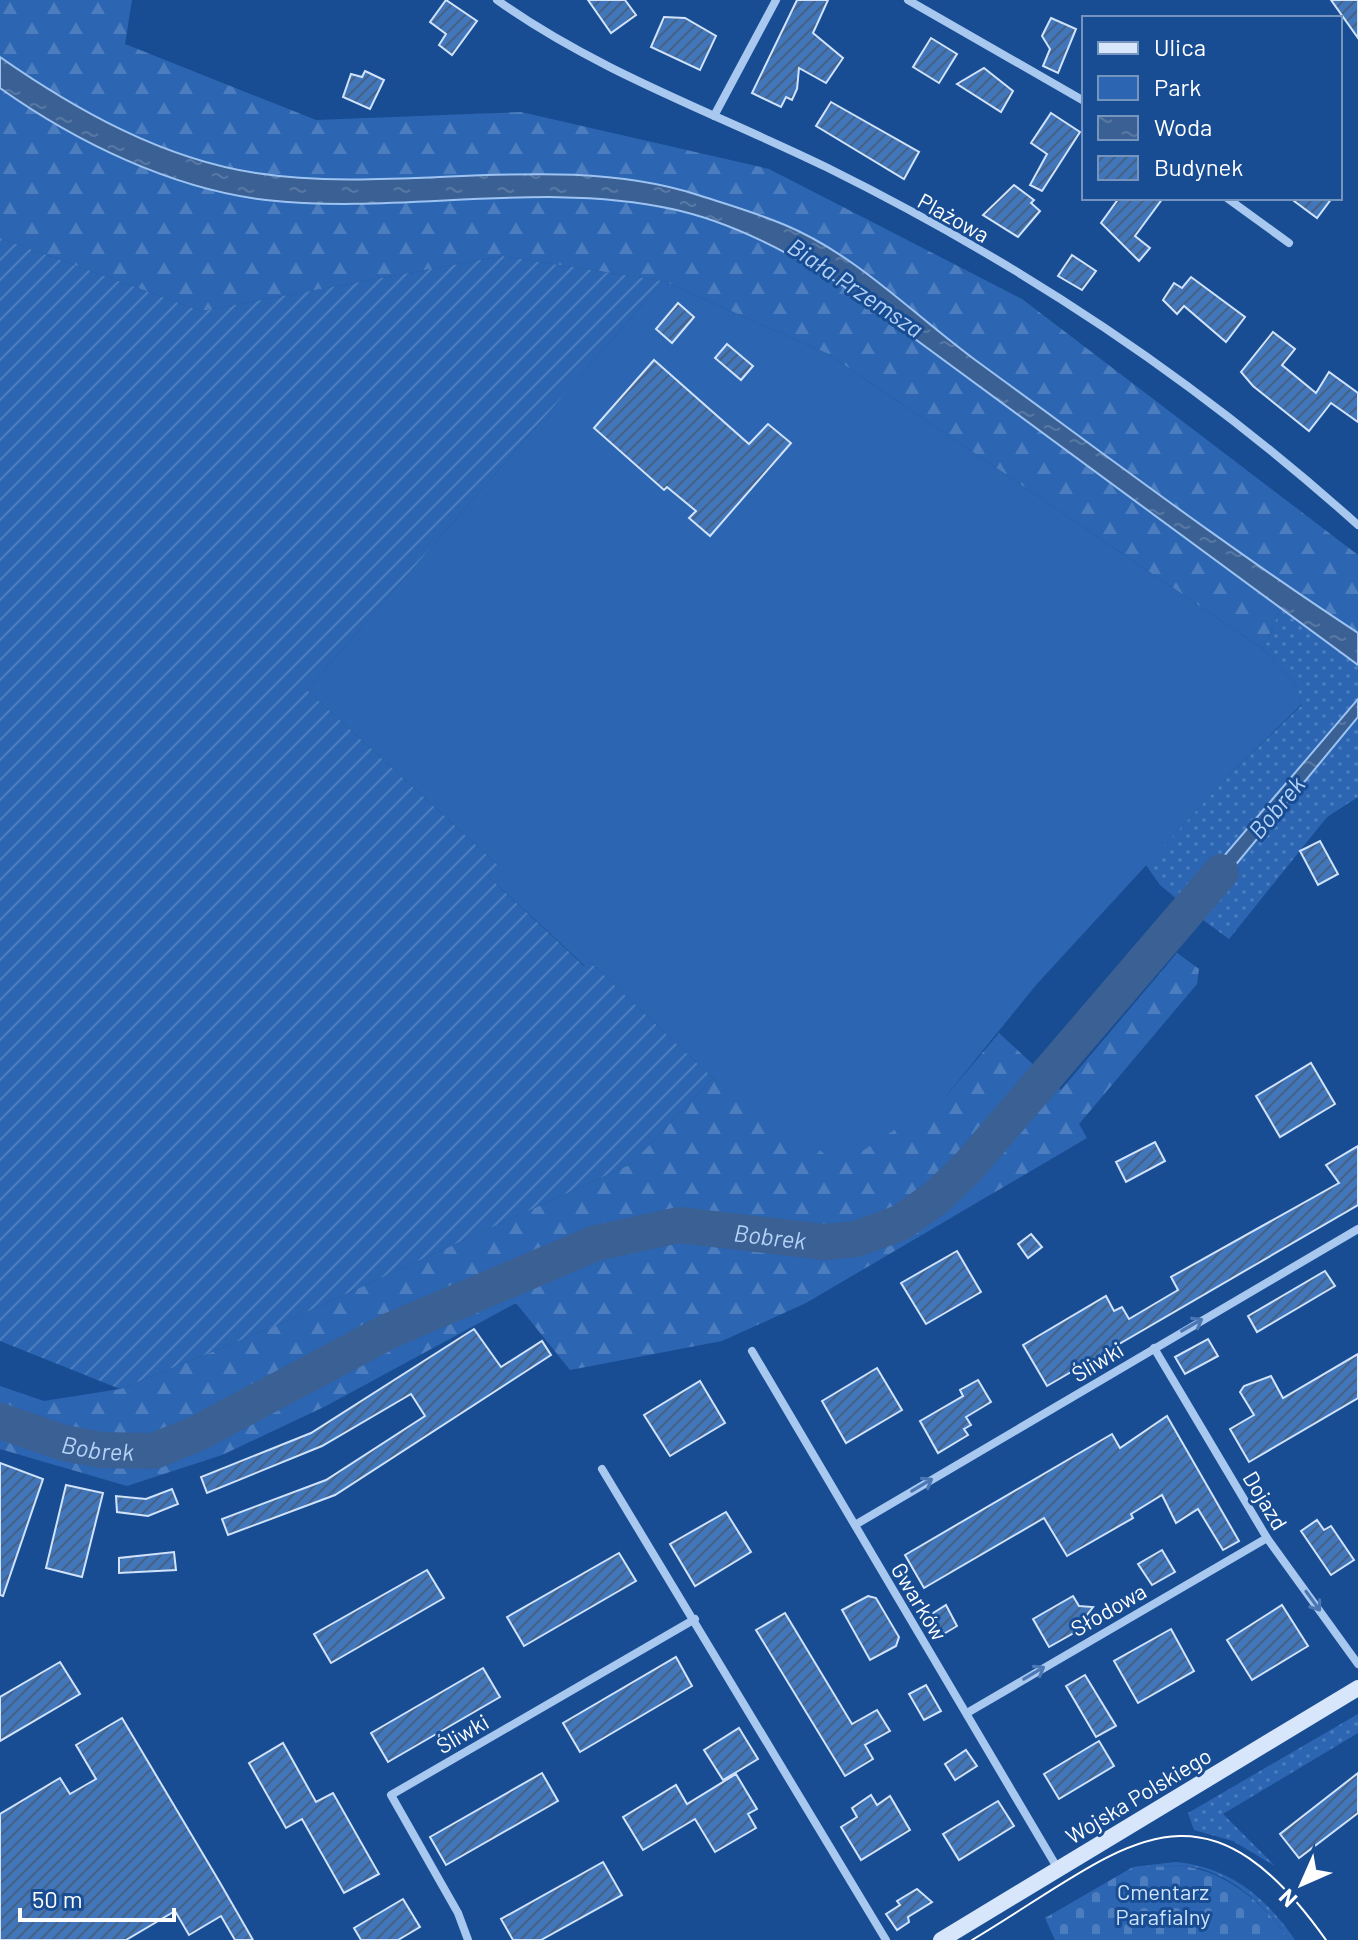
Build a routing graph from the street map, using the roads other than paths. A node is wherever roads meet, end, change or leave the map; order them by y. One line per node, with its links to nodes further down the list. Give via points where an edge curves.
1 (497, 0): 5 (street, Plażowa, via 602,65)
2 (776, 0): 5 (street)
3 (908, 0): 4 (street)
4 (1082, 100)
5 (714, 116): 8 (street, Plażowa, via 826,168 1045,289 1209,399)
6 (1230, 200): 7 (street)
7 (1289, 243)
8 (1358, 525)
9 (1358, 1229): 10 (street, Śliwki, one-way to 9)
10 (1154, 1348): 13 (street, Śliwki, one-way to 10); 14 (street, Dojazd)
11 (752, 1351): 13 (street, Gwarków)
12 (602, 1469): 15 (street)
13 (855, 1525): 18 (street, Gwarków)
14 (1267, 1538): 16 (street, Dojazd, one-way to 16); 18 (street, Słodowa, one-way to 14)
15 (695, 1619): 20 (street, Śliwki, via 391,1795); 21 (street)
16 (1358, 1664)
17 (1358, 1688): 19 (main road, Wojska Polskiego)
18 (967, 1713): 19 (street, Gwarków)
19 (1058, 1869): 22 (main road, Wojska Polskiego)
20 (468, 1940)
21 (886, 1940)
22 (941, 1940)

